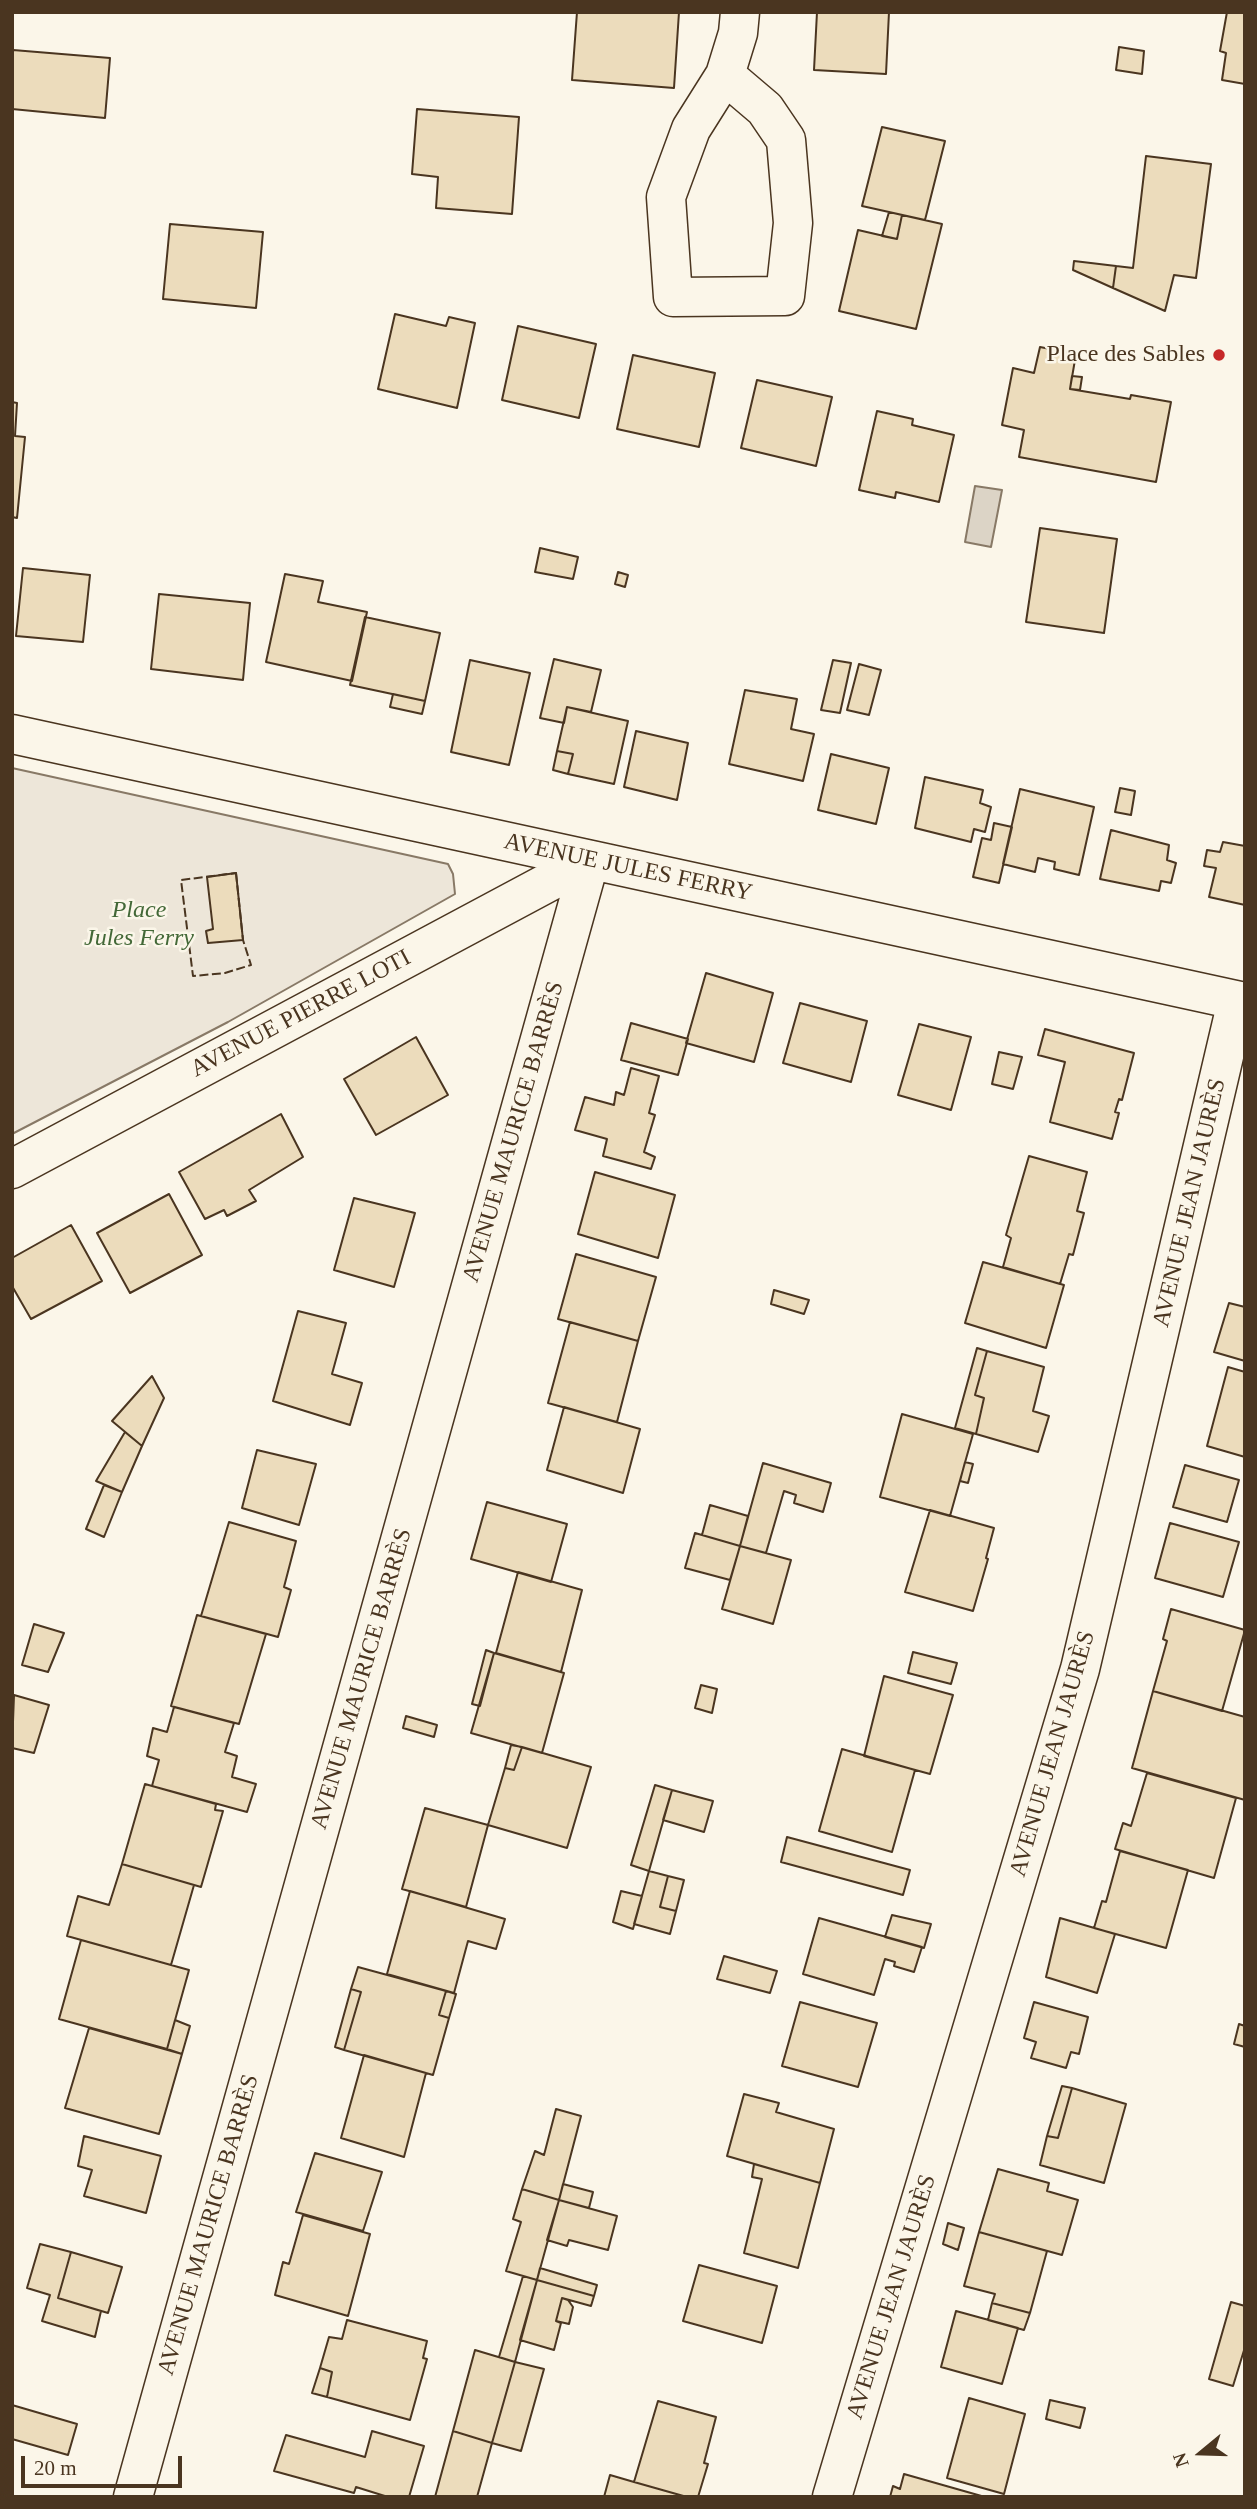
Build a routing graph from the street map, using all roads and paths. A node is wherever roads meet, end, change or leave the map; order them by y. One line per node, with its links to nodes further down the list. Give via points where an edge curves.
1 (740, 12): 2 (street)
2 (725, 75): 2 (street, via 691,129 666,197 673,297 785,296 793,223 786,140 765,109)
3 (12, 734): 4 (street, AVENUE JULES FERRY)
4 (590, 860): 5 (street, AVENUE JULES FERRY); 6 (street, AVENUE PIERRE LOTI); 7 (street, AVENUE MAURICE BARRÈS)
5 (1241, 1002): 8 (street, AVENUE JEAN JAURÈS, via 1080,1669)
6 (12, 1169)
7 (133, 2497)
8 (832, 2497)

